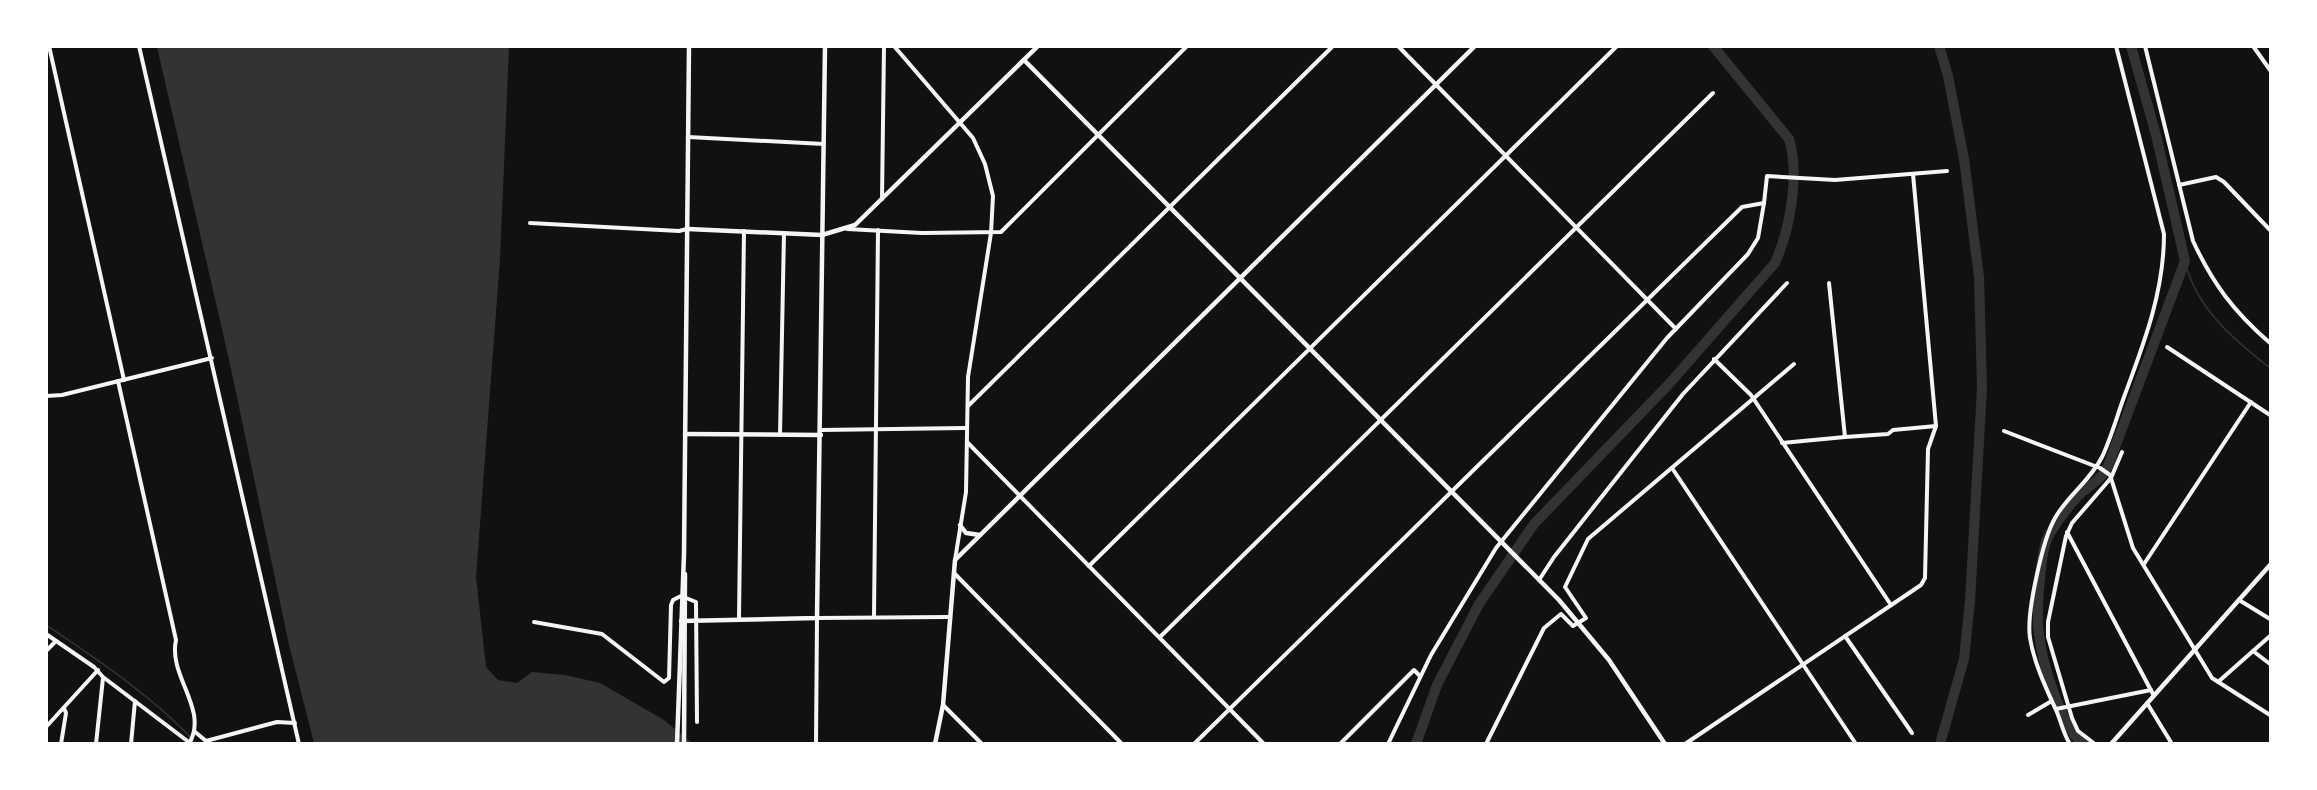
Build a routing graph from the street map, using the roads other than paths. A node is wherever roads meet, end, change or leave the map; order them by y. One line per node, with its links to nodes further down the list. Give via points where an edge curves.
1 (50, 46): 52 (street)
2 (140, 46): 49 (street)
3 (689, 46): 22 (street)
4 (825, 46): 23 (street)
5 (884, 46): 28 (street)
6 (894, 46): 20 (street)
7 (1038, 46): 16 (street)
8 (1187, 46): 21 (street)
9 (1333, 46): 30 (street)
10 (1398, 46): 18 (street)
11 (1475, 46): 18 (street)
12 (1617, 46): 24 (street)
13 (2116, 46): 72 (street, via 2164,234 2164,264 2152,323)
14 (2145, 46): 27 (street)
15 (2253, 46): 17 (street)
16 (1024, 60): 20 (street); 21 (street)
17 (2271, 70)
18 (1436, 85): 24 (street); 41 (street)
19 (1713, 93): 32 (street)
20 (960, 122): 28 (street); 39 (street, via 979,149 990,179)
21 (1099, 136): 30 (street); 39 (street, via 1001,232)
22 (687, 137): 23 (street); 33 (street)
23 (824, 144): 40 (street)
24 (1505, 156): 32 (street); 48 (street)
25 (1947, 171): 26 (street)
26 (1913, 174): 29 (street, via 1815,179 1767,176); 60 (street)
27 (2179, 185): 36 (street, via 2216,177); 46 (street, via 2188,224 2204,264 2236,312)
28 (882, 199): 34 (street)
29 (1764, 203): 44 (street, via 1742,207); 45 (street, via 1758,238 1748,254)
30 (1170, 207): 41 (street); 57 (street)
31 (530, 223): 33 (street)
32 (1576, 227): 44 (street); 59 (street)
33 (688, 229): 37 (street); 65 (street)
34 (847, 229): 35 (street); 40 (street)
35 (878, 230): 39 (street); 61 (street)
36 (2271, 230)
37 (744, 231): 38 (street); 66 (street)
38 (784, 233): 40 (street); 67 (street)
39 (991, 234): 57 (street, via 968,376)
40 (822, 235): 64 (street)
41 (1240, 279): 48 (street); 76 (street)
42 (1787, 283): 50 (street)
43 (1830, 283): 68 (street)
44 (1647, 300): 45 (street); 75 (street)
45 (1676, 329): 80 (street)
46 (2271, 343)
47 (2167, 347): 56 (street)
48 (1310, 349): 59 (street); 84 (street)
49 (212, 358): 52 (street); 126 (street)
50 (1714, 359): 55 (street); 86 (street, via 1554,556)
51 (1794, 364): 55 (street)
52 (124, 380): 53 (street)
53 (118, 381): 54 (street); 129 (street, via 176,640 173,654 197,721)
54 (46, 396)
55 (1753, 399): 70 (street); 73 (street)
56 (2251, 402): 58 (street); 82 (street)
57 (968, 406): 62 (street)
58 (2271, 415)
59 (1380, 420): 75 (street); 102 (street)
60 (1936, 426): 68 (street); 89 (street, via 1928,449 1925,578)
61 (876, 428): 62 (street); 64 (street); 90 (street)
62 (965, 428): 69 (street)
63 (2004, 431): 72 (street)
64 (821, 433): 67 (street); 93 (street)
65 (685, 434): 66 (street); 87 (street)
66 (741, 435): 67 (street); 92 (street)
67 (780, 435)
68 (1845, 436): 70 (street)
69 (966, 441): 76 (street); 77 (street, via 966,492)
70 (1782, 442): 89 (street)
71 (2122, 452): 74 (street)
72 (2098, 467): 74 (street); 116 (street, via 2055,518 2046,537 2032,602 2030,636)
73 (1672, 468): 98 (street, via 1588,539 1564,587 1586,618); 107 (street)
74 (2110, 477): 78 (street); 82 (street, via 2133,548)
75 (1452, 492): 80 (street); 121 (street)
76 (1020, 496): 79 (street); 84 (street)
77 (960, 525): 79 (street, via 966,533); 81 (street)
78 (2067, 532): 113 (street); 119 (street, via 2048,637)
79 (980, 535): 81 (street)
80 (1503, 543): 86 (street); 110 (street, via 1457,611)
81 (955, 560): 85 (street)
82 (2144, 564): 104 (street)
83 (2271, 565): 88 (street)
84 (1089, 566): 102 (street)
85 (954, 574): 91 (street); 139 (street)
86 (1539, 580): 98 (street)
87 (683, 597): 95 (street); 96 (street, via 696,602); 97 (street, via 673,600 671,605 669,678 664,682 602,634)
88 (2239, 600): 94 (street); 104 (street)
89 (1891, 605): 100 (street)
90 (874, 616): 91 (street); 93 (street)
91 (948, 617): 118 (street)
92 (739, 618): 93 (street); 96 (street)
93 (817, 618): 136 (street)
94 (2271, 619)
95 (684, 620): 96 (street); 134 (street); 135 (street)
96 (697, 620): 125 (street)
97 (534, 622)
98 (1580, 623): 144 (street, via 1573,626 1562,615 1544,628); 145 (street)
99 (46, 634): 103 (street)
100 (1845, 636): 107 (street); 128 (street)
101 (2271, 636): 106 (street)
102 (1160, 638): 121 (street)
103 (56, 641): 105 (street); 109 (street)
104 (2196, 648): 112 (street); 114 (street)
105 (46, 651)
106 (2253, 651): 108 (street); 112 (street)
107 (1803, 664): 146 (street); 147 (street)
108 (2271, 664)
109 (98, 670): 111 (street); 120 (street)
110 (1420, 676): 142 (street, via 1414,670); 143 (street)
111 (103, 677): 115 (street); 131 (street)
112 (2218, 682): 124 (street)
113 (2151, 690): 114 (street); 119 (street)
114 (2154, 696): 117 (street)
115 (135, 701): 129 (street); 132 (street)
116 (2050, 702): 122 (street); 123 (street)
117 (2147, 703): 150 (street); 151 (street)
118 (943, 705): 137 (street); 138 (street)
119 (2068, 706): 122 (street); 149 (street, via 2078,731)
120 (64, 708): 127 (street); 130 (street)
121 (1230, 709): 140 (street); 141 (street)
122 (2056, 709): 148 (street)
123 (2028, 715)
124 (2271, 715)
125 (697, 722)
126 (295, 723): 129 (street, via 277,722 206,741); 133 (street)
127 (46, 727)
128 (1912, 733)
129 (192, 738)
130 (61, 744)
131 (96, 744)
132 (131, 744)
133 (299, 744)
134 (678, 744)
135 (684, 744)
136 (816, 744)
137 (935, 744)
138 (982, 744)
139 (1122, 744)
140 (1194, 744)
141 (1264, 744)
142 (1340, 744)
143 (1388, 744)
144 (1485, 744)
145 (1665, 744)
146 (1685, 744)
147 (1856, 744)
148 (2070, 744)
149 (2095, 744)
150 (2111, 744)
151 (2172, 744)

